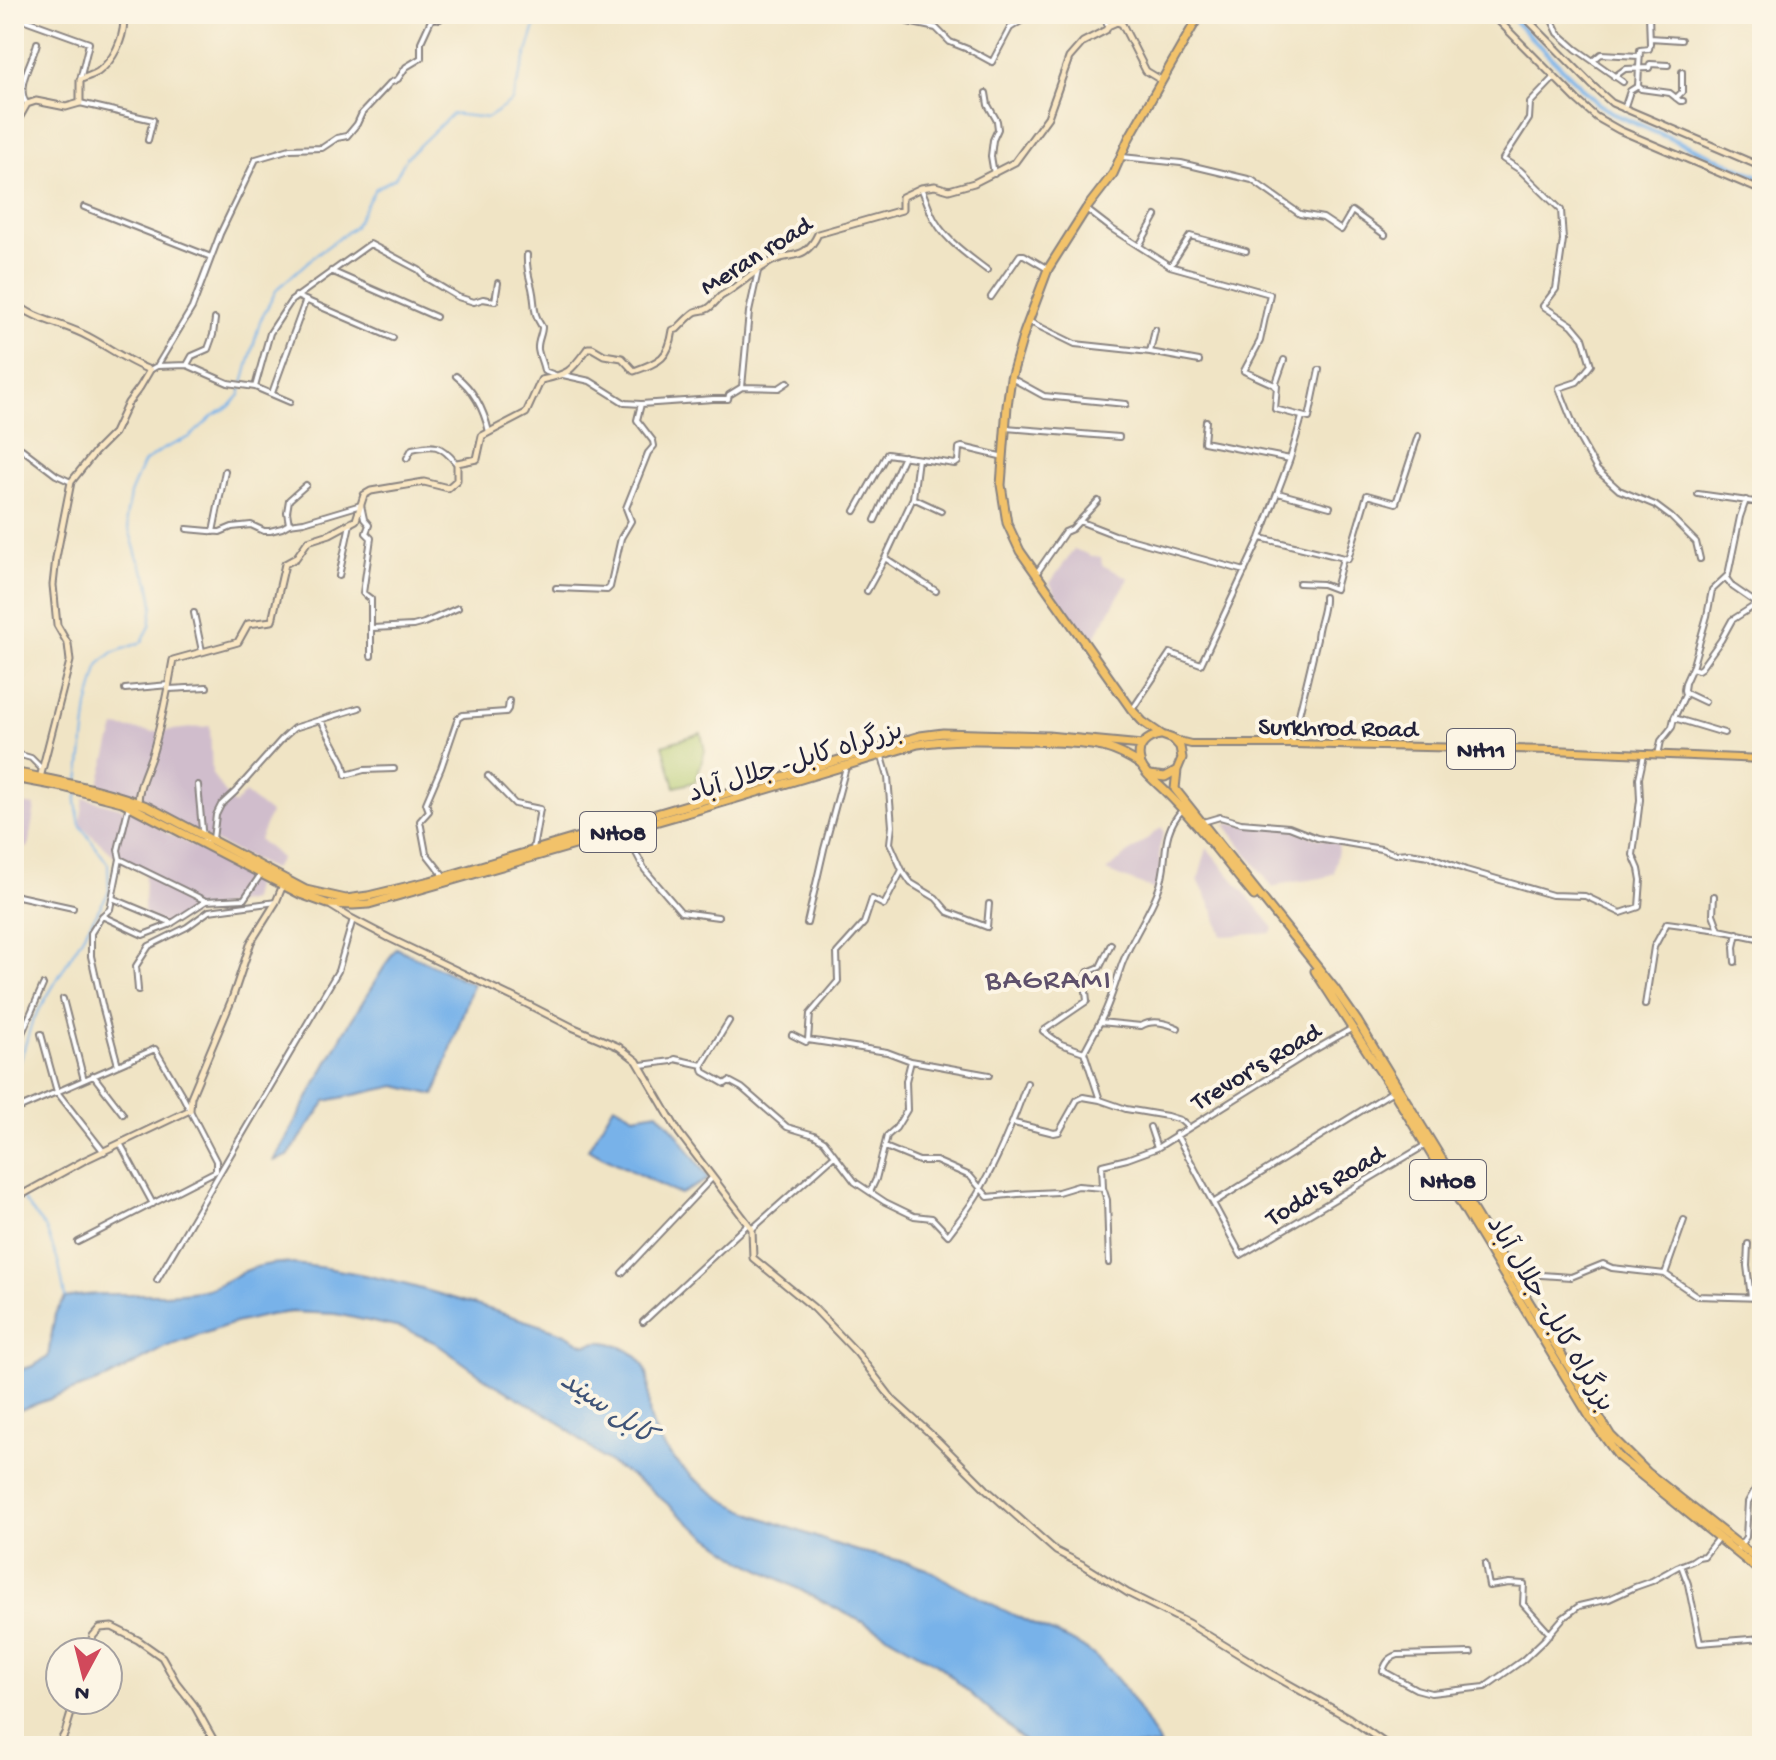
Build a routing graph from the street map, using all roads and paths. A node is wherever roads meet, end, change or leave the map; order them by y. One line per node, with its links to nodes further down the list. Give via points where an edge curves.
1 (118, 14): 16 (street)
2 (132, 14): 16 (street)
3 (445, 14): 14 (street, via 440,19)
4 (897, 14): 5 (street, via 936,28 950,42 992,62 1010,28)
5 (1032, 14)
6 (1103, 14): 17 (street)
7 (1200, 14): 30 (highway)
8 (1492, 14): 27 (street)
9 (1522, 14): 38 (street, via 1593,86)
10 (1546, 14): 22 (street, via 1558,33)
11 (1649, 14): 18 (street)
12 (1666, 14): 15 (street)
13 (14, 16): 29 (street, via 89,43)
14 (431, 16): 53 (street, via 421,58 390,83 347,136 322,148 290,149 256,159)
15 (1693, 19)
16 (124, 21): 29 (street, via 123,38 109,59)
17 (1108, 26): 30 (street, via 1122,24 1146,71); 43 (street, via 1069,58 1046,120 1018,160)
18 (1650, 38): 19 (street); 21 (street, via 1649,49 1640,50)
19 (1681, 40)
20 (37, 43): 37 (street, via 24,79 22,97)
21 (1639, 58): 22 (street, via 1601,54); 23 (street); 25 (street)
22 (1594, 60): 28 (street)
23 (1650, 64): 24 (street); 25 (street)
24 (1668, 65)
25 (1639, 69): 28 (street, via 1625,69); 32 (street)
26 (1682, 72): 34 (street, via 1682,92)
27 (1555, 77): 45 (street, via 1596,117 1619,130); 122 (street, via 1530,103 1529,119 1503,159 1561,210 1556,289 1543,306 1583,338 1591,365 1577,382 1559,388 1563,402 1597,470 1619,490 1671,517 1696,542)
28 (1614, 77): 31 (street)
29 (80, 80): 36 (street)
30 (1161, 80): 41 (highway)
31 (1623, 82)
32 (1638, 86): 34 (street); 38 (street, via 1630,91)
33 (986, 93): 43 (street, via 998,129 991,156)
34 (1676, 98): 35 (street)
35 (1683, 101)
36 (80, 103): 37 (street); 40 (street, via 153,120)
37 (27, 104): 39 (street)
38 (1624, 109): 42 (street)
39 (14, 127)
40 (148, 140)
41 (1122, 157): 47 (highway); 49 (street, via 1181,163 1252,180 1300,214 1323,218 1341,230 1352,211)
42 (1762, 167)
43 (994, 174): 44 (street, via 949,190)
44 (921, 188): 56 (street, via 949,240); 58 (street, Meran road, via 902,197 902,210 818,234 808,249)
45 (1762, 191)
46 (84, 207): 53 (street)
47 (1086, 209): 50 (street); 55 (highway)
48 (1156, 216): 50 (street)
49 (1385, 235)
50 (1139, 246): 54 (street)
51 (1246, 251): 54 (street, via 1190,236)
52 (527, 255): 77 (street, via 535,317 542,327 538,347 543,370)
53 (211, 257): 73 (street, via 192,308)
54 (1170, 266): 80 (street, via 1270,294 1260,341 1244,371)
55 (1048, 269): 61 (street, via 1020,255); 66 (highway)
56 (987, 270)
57 (331, 271): 59 (street, via 370,244 474,302 495,301); 60 (street); 64 (street)
58 (758, 271): 77 (street, Meran road, via 673,330 671,346 658,362 634,371 622,358 590,347); 82 (street)
59 (498, 283)
60 (296, 296): 63 (street); 81 (street, via 270,333)
61 (991, 297)
62 (14, 301): 74 (street, via 26,312 88,336)
63 (305, 302): 68 (street); 83 (street)
64 (436, 317)
65 (215, 319): 72 (street, via 208,349 192,356)
66 (1028, 321): 69 (street, via 1075,344); 78 (highway)
67 (1155, 330): 69 (street)
68 (393, 338)
69 (1150, 352): 71 (street)
70 (1284, 360): 80 (street)
71 (1199, 361)
72 (187, 365): 73 (street); 81 (street, via 228,383)
73 (157, 366): 74 (street)
74 (150, 370): 101 (street, via 114,433)
75 (1319, 370): 87 (street, via 1310,418)
76 (456, 376): 90 (street, via 468,385)
77 (561, 376): 85 (street, via 590,381 625,403); 90 (street, Meran road, via 541,380 526,413)
78 (1011, 378): 86 (street, via 1044,396); 89 (highway)
79 (788, 382): 82 (street, via 779,388)
80 (1275, 386): 87 (street, via 1274,408)
81 (255, 387): 83 (street)
82 (742, 387): 85 (street, via 728,399)
83 (272, 393): 84 (street)
84 (290, 402)
85 (641, 404): 128 (street, via 637,420 654,446 626,508 630,523 621,538 610,587)
86 (1126, 404)
87 (1302, 417): 98 (street)
88 (1206, 421): 98 (street, via 1204,442)
89 (1006, 428): 92 (street); 95 (highway)
90 (489, 432): 99 (street, Meran road, via 480,439 477,459)
91 (1418, 436): 121 (street, via 1396,503 1367,495 1349,558)
92 (1119, 437)
93 (22, 449): 101 (street)
94 (904, 456): 97 (street); 111 (street, via 886,455); 113 (street)
95 (1004, 457): 97 (street, via 962,447 957,463); 124 (highway, via 1001,485 1007,523)
96 (407, 458): 99 (street, via 412,449 431,445 447,451)
97 (918, 459): 105 (street)
98 (1290, 459): 103 (street)
99 (457, 463): 109 (street, Meran road, via 457,480 448,488 424,482 389,487 364,495)
100 (225, 471): 118 (street)
101 (71, 482): 168 (street, via 53,585 57,625 70,661)
102 (306, 485): 115 (street, via 289,500)
103 (1277, 493): 110 (street); 119 (street)
104 (1698, 494): 106 (street)
105 (913, 498): 112 (street); 120 (street)
106 (1746, 500): 108 (street); 126 (street)
107 (1098, 501): 114 (street)
108 (1762, 503)
109 (361, 505): 115 (street); 116 (street, Meran road); 135 (street, via 371,538 363,593 371,599)
110 (1330, 507)
111 (855, 511)
112 (941, 511)
113 (875, 520)
114 (1079, 521): 123 (street); 124 (street)
115 (289, 524): 118 (street, via 270,531 251,525)
116 (350, 524): 125 (street); 136 (street, via 308,541 285,564 272,621 248,624 238,642)
117 (187, 529): 118 (street)
118 (213, 532)
119 (1260, 538): 121 (street); 123 (street)
120 (885, 558): 129 (street); 130 (street)
121 (1343, 558): 127 (street, via 1335,589)
122 (1700, 559)
123 (1245, 571): 146 (street, via 1201,664 1170,653)
124 (1036, 574): 146 (highway)
125 (339, 576)
126 (1726, 578): 132 (street); 138 (street, via 1712,590)
127 (1299, 583)
128 (556, 588)
129 (867, 591)
130 (936, 591)
131 (1324, 597): 155 (street)
132 (1760, 606): 138 (street, via 1732,620 1700,670)
133 (458, 608): 135 (street, via 424,623)
134 (194, 613): 136 (street)
135 (372, 628): 137 (street)
136 (202, 651): 139 (street, via 173,660)
137 (371, 656)
138 (1692, 668): 142 (street)
139 (169, 687): 140 (street); 141 (street); 171 (street)
140 (207, 687)
141 (125, 689)
142 (1684, 692): 144 (street); 147 (street)
143 (509, 701): 183 (street, via 506,712 458,718 426,803 429,811 420,821 426,853)
144 (1705, 702)
145 (359, 708): 148 (street)
146 (1132, 710): 149 (highway)
147 (1674, 718): 150 (street); 160 (street)
148 (321, 720): 165 (street, via 346,775); 177 (street, via 294,728 221,805)
149 (1143, 722): 151 (highway); 154 (highway)
150 (1724, 733)
151 (1162, 735): 153 (highway); 154 (highway, بزرگراه کابل- جلال آباد / NH08)
152 (1048, 739): 154 (highway, بزرگراه کابل- جلال آباد / NH08); 157 (highway, بزرگراه کابل- جلال آباد / NH08, via 946,740); 164 (highway, بزرگراه کابل- جلال آباد / NH08, via 1105,748)
153 (1173, 739): 156 (main road, Surkhrod Road / NH11); 161 (highway)
154 (1143, 744): 164 (highway)
155 (1292, 744): 156 (main road, Surkhrod Road / NH11); 159 (main road, Surkhrod Road / NH11)
156 (1201, 745): 161 (main road)
157 (881, 751): 163 (highway, بزرگراه کابل- جلال آباد / NH08); 172 (highway, بزرگراه کابل- جلال آباد / NH08); 181 (street, via 888,777 890,843)
158 (14, 753): 168 (street, via 31,758)
159 (1644, 754): 160 (main road, Surkhrod Road / NH11); 174 (street, via 1633,855 1641,880 1639,907 1621,913 1585,896 1552,895 1429,856 1317,838 1289,827 1220,817)
160 (1658, 755): 162 (main road, Surkhrod Road / NH11)
161 (1182, 758): 166 (highway)
162 (1762, 759)
163 (847, 765): 172 (highway, بزرگراه کابل- جلال آباد / NH08); 199 (street)
164 (1143, 768): 166 (highway, بزرگراه کابل- جلال آباد / NH08, via 1158,777); 173 (highway, بزرگراه کابل- جلال آباد / NH08)
165 (394, 769)
166 (1177, 770): 174 (highway, بزرگراه کابل- جلال آباد / NH08, via 1175,789)
167 (14, 775): 168 (highway, بزرگراه کابل- جلال آباد / NH08)
168 (40, 776): 171 (highway, بزرگراه کابل- جلال آباد / NH08)
169 (488, 776): 179 (street, via 515,804 540,809)
170 (198, 785): 176 (street)
171 (135, 805): 176 (highway, بزرگراه کابل- جلال آباد / NH08); 177 (highway, بزرگراه کابل- جلال آباد / NH08); 180 (street, via 118,850)
172 (696, 806): 175 (highway, بزرگراه کابل- جلال آباد / NH08)
173 (1183, 809): 210 (street, via 1172,821 1159,890); 212 (highway, بزرگراه کابل- جلال آباد / NH08, via 1313,968)
174 (1200, 822): 255 (highway, بزرگراه کابل- جلال آباد / NH08, via 1335,989)
175 (627, 827): 178 (highway, بزرگراه کابل- جلال آباد / NH08); 196 (street, via 645,870 681,912)
176 (204, 835): 177 (highway, بزرگراه کابل- جلال آباد / NH08)
177 (210, 845): 182 (highway, بزرگراه کابل- جلال آباد / NH08); 185 (highway, بزرگراه کابل- جلال آباد / NH08, via 321,894 346,899)
178 (552, 848): 179 (highway, بزرگراه کابل- جلال آباد / NH08); 185 (highway, بزرگراه کابل- جلال آباد / NH08)
179 (533, 849): 183 (highway, بزرگراه کابل- جلال آباد / NH08)
180 (120, 859): 188 (street); 189 (street)
181 (902, 870): 192 (street, via 948,912 987,927); 215 (street, via 884,905 872,899 864,923 837,953 838,981 810,1014)
182 (261, 874): 184 (highway, بزرگراه کابل- جلال آباد / NH08); 189 (street, via 244,899)
183 (444, 876): 185 (highway, بزرگراه کابل- جلال آباد / NH08)
184 (283, 885): 190 (street); 191 (highway, بزرگراه کابل- جلال آباد / NH08)
185 (404, 890): 193 (highway, بزرگراه کابل- جلال آباد / NH08)
186 (1714, 896): 200 (street)
187 (15, 897): 194 (street)
188 (112, 898): 195 (street); 198 (street)
189 (206, 901): 198 (street)
190 (276, 902): 206 (street, via 209,911 149,946 136,966); 230 (street, via 251,942)
191 (328, 904): 193 (highway, بزرگراه کابل- جلال آباد / NH08); 197 (street)
192 (989, 904)
193 (353, 905): 197 (street)
194 (73, 908)
195 (102, 916): 198 (street, via 143,935); 219 (street, via 91,933 91,956)
196 (718, 917)
197 (351, 918): 220 (street, via 619,1047); 257 (street, via 338,971)
198 (172, 923)
199 (807, 923)
200 (1719, 930): 201 (street); 208 (street, via 1667,923 1653,952)
201 (1737, 933): 202 (street); 204 (street)
202 (1762, 939)
203 (1111, 944): 216 (street, via 1100,967 1088,972 1087,1001 1043,1031)
204 (1735, 962)
205 (43, 985): 217 (street)
206 (138, 990)
207 (63, 999): 224 (street)
208 (1645, 1005)
209 (729, 1021): 221 (street)
210 (1100, 1022): 211 (street, via 1164,1022); 216 (street)
211 (1178, 1028)
212 (1354, 1028): 226 (highway, بزرگراه کابل- جلال آباد / NH08); 234 (street, Trevor's Road)
213 (41, 1034): 227 (street)
214 (792, 1035): 215 (street)
215 (808, 1040): 218 (street, via 887,1052)
216 (1084, 1052): 228 (street)
217 (14, 1058)
218 (911, 1061): 223 (street); 238 (street, via 907,1110)
219 (118, 1065): 222 (street); 230 (street, via 155,1049)
220 (641, 1065): 221 (street, via 675,1059); 242 (street, via 672,1123)
221 (702, 1065): 241 (street, via 704,1072 742,1088 787,1127 824,1141)
222 (93, 1075): 224 (street); 231 (street)
223 (989, 1075)
224 (84, 1080): 227 (street)
225 (1027, 1083): 232 (street)
226 (1393, 1091): 236 (highway, بزرگراه کابل- جلال آباد / NH08); 247 (street)
227 (57, 1092): 229 (street); 240 (street)
228 (1100, 1100): 232 (street, via 1080,1097 1056,1133); 234 (street, via 1167,1116)
229 (20, 1108)
230 (190, 1110): 237 (street); 248 (street, via 216,1171)
231 (123, 1114)
232 (1013, 1123): 244 (street)
233 (1150, 1127): 239 (street)
234 (1188, 1127): 235 (street, Trevor's Road)
235 (1176, 1134): 239 (street, Trevor's Road); 247 (street)
236 (1426, 1144): 247 (street, Todd's Road, via 1241,1255); 262 (highway, بزرگراه کابل- جلال آباد / NH08, via 1619,1457)
237 (121, 1145): 240 (street); 248 (street)
238 (885, 1147): 244 (street, via 959,1171); 245 (street)
239 (1157, 1148): 243 (street, Trevor's Road, via 1102,1165)
240 (104, 1152): 246 (street)
241 (834, 1156): 245 (street); 250 (street)
242 (712, 1178): 250 (street); 254 (street)
243 (1103, 1188): 244 (street, via 988,1197); 253 (street)
244 (981, 1189): 245 (street, via 948,1235 932,1218 914,1216)
245 (870, 1192)
246 (25, 1193)
247 (1213, 1203)
248 (153, 1204): 251 (street)
249 (1684, 1220): 256 (street)
250 (750, 1226): 260 (street); 275 (street, via 753,1258 814,1308 893,1400 1056,1551 1188,1623)
251 (78, 1242)
252 (1748, 1244): 258 (street)
253 (1109, 1263)
254 (622, 1273)
255 (1511, 1273): 256 (street, via 1571,1277 1603,1264); 263 (highway, بزرگراه کابل- جلال آباد / NH08, via 1611,1436)
256 (1665, 1274): 258 (street, via 1697,1296)
257 (157, 1280)
258 (1751, 1297): 259 (street)
259 (1762, 1298)
260 (643, 1322)
261 (1762, 1477): 263 (street, via 1748,1502 1746,1537)
262 (1718, 1538): 263 (highway, بزرگراه کابل- جلال آباد / NH08); 266 (street, via 1704,1556)
263 (1738, 1549): 264 (highway, بزرگراه کابل- جلال آباد / NH08); 267 (highway, بزرگراه کابل- جلال آباد / NH08)
264 (1762, 1563)
265 (1485, 1564): 268 (street, via 1489,1586 1524,1584 1523,1604)
266 (1681, 1565): 268 (street, via 1609,1599 1579,1606); 270 (street, via 1700,1643)
267 (1762, 1573)
268 (1550, 1634): 271 (street, via 1485,1687 1431,1693 1383,1671 1398,1655)
269 (93, 1636): 274 (street, via 100,1628 112,1627 162,1657)
270 (1762, 1638)
271 (1471, 1653)
272 (70, 1716): 273 (street)
273 (58, 1746)
274 (217, 1746)
275 (1389, 1746)

